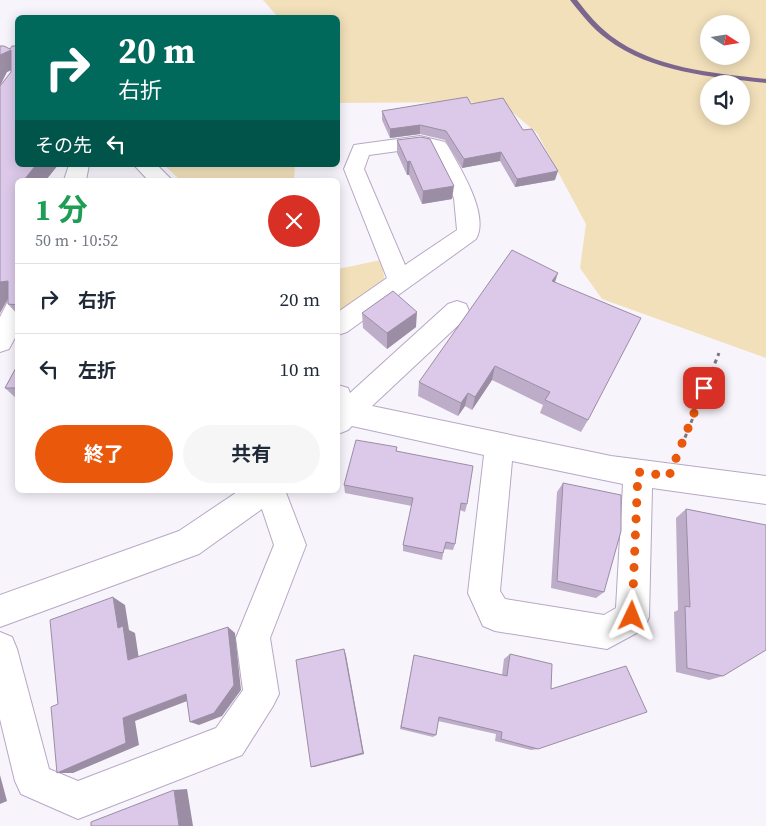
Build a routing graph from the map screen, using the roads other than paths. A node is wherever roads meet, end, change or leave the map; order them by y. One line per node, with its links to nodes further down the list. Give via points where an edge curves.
1 (146, 167): 2 (street)
2 (159, 178)
3 (400, 281): 3 (street, via 468,233 465,198 438,146 420,142 361,150 354,169); 6 (street)
4 (458, 311): 8 (street)
5 (15, 312): 7 (street)
6 (340, 324)
7 (0, 342)
8 (340, 410): 9 (street)
9 (499, 446): 10 (street); 10 (street, via 484,593 495,614 607,632 632,616)
10 (638, 472): 11 (street)
11 (766, 490)
12 (261, 493): 14 (street, via 188,543)
13 (271, 493): 15 (street, via 290,545 253,638 261,694 229,742 78,800 34,781)
14 (0, 611)
15 (0, 649)

